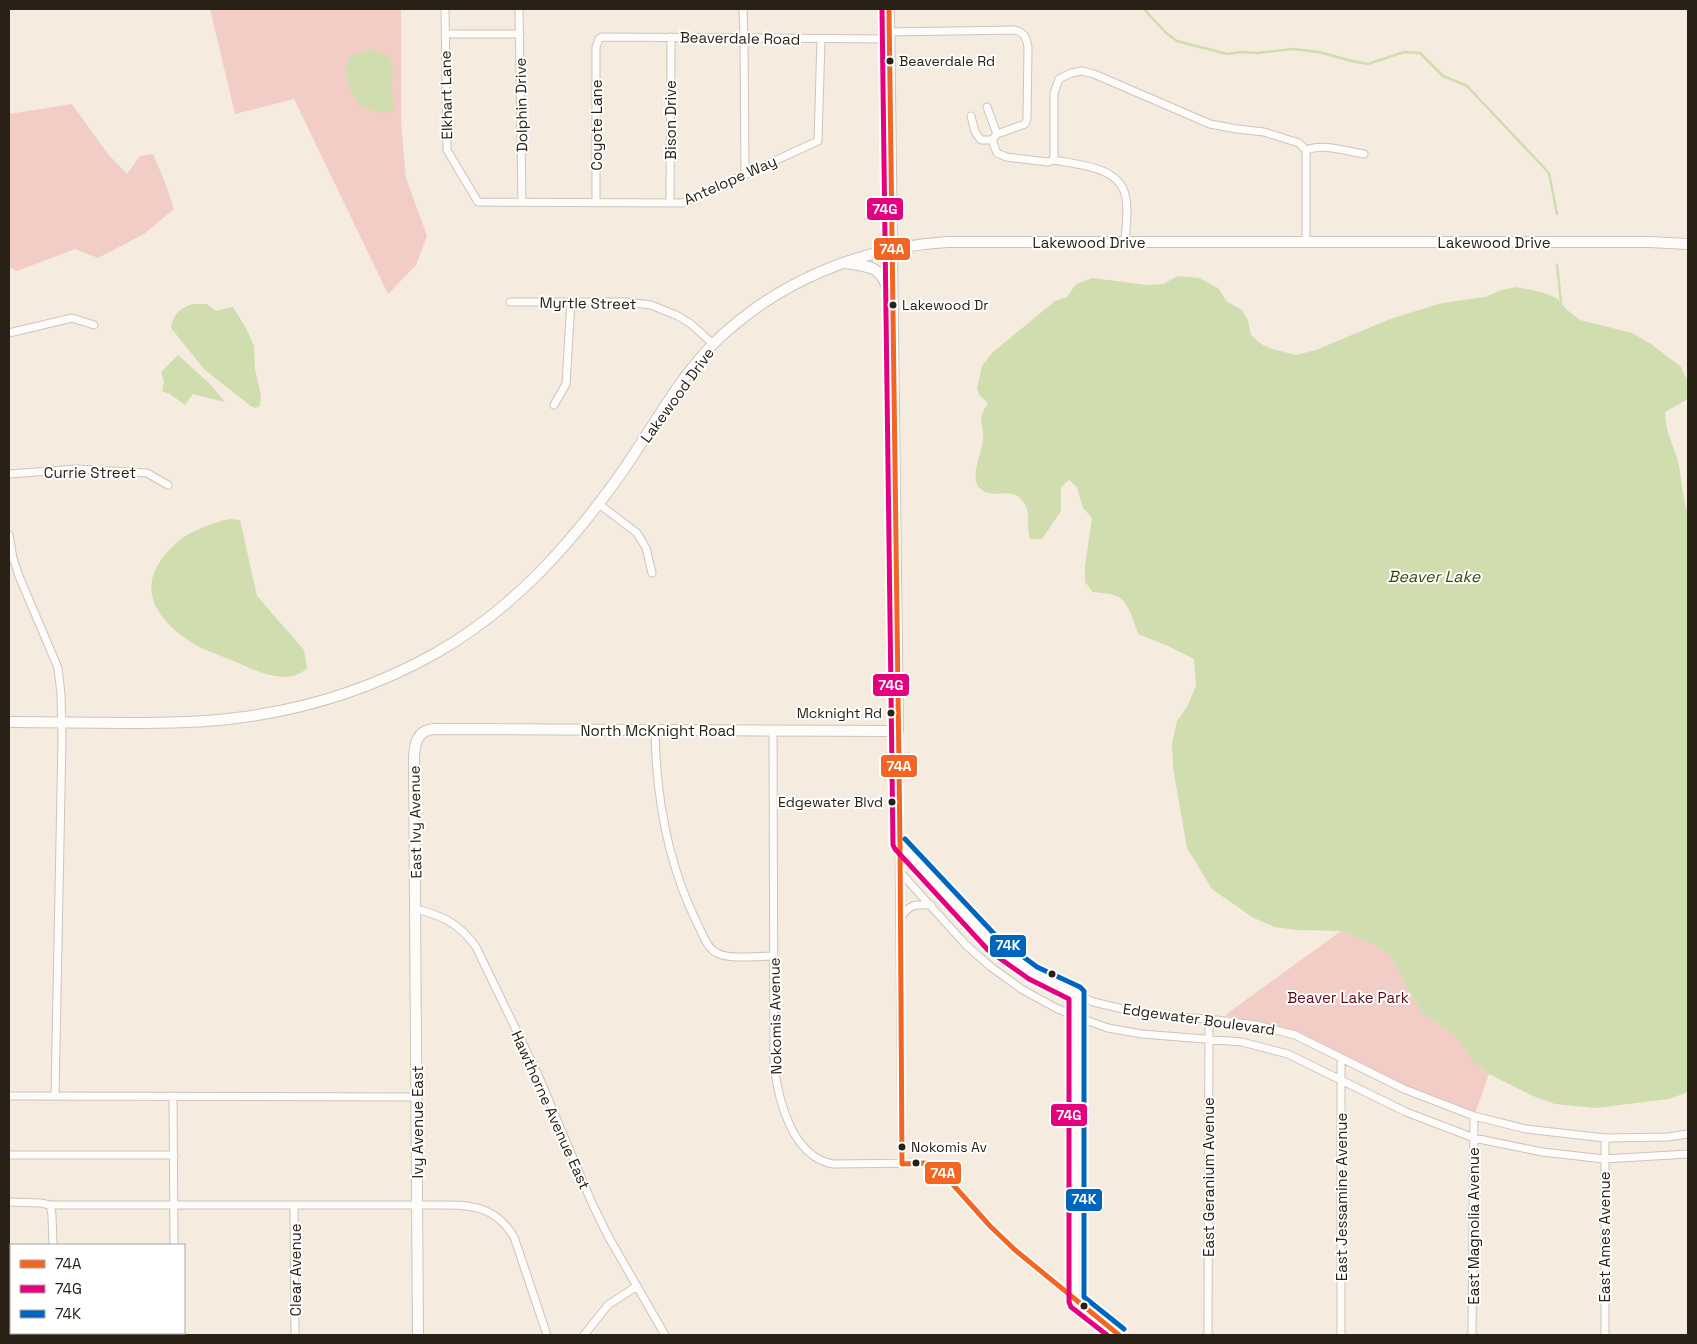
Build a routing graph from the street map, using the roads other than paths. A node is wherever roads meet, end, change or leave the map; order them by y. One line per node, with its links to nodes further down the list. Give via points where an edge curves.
1 (445, 9): 5 (street, Elkhart Lane)
2 (519, 9): 6 (street, Dolphin Drive)
3 (743, 9): 9 (street)
4 (889, 9): 7 (street)
5 (445, 34): 6 (street); 20 (street, Elkhart Lane, via 447,150)
6 (520, 34): 21 (street, Dolphin Drive)
7 (890, 36): 10 (street, Beaverdale Road); 14 (street, Beaverdale Road, via 1015,30 1026,36 1026,124); 27 (street)
8 (671, 37): 9 (street, Beaverdale Road); 11 (street, Beaverdale Road, via 607,36 599,39); 23 (street, Bison Drive)
9 (744, 38): 10 (street, Beaverdale Road); 19 (street)
10 (821, 40): 19 (street, Antelope Way, via 818,141)
11 (596, 47): 22 (street, Coyote Lane)
12 (987, 107): 14 (street)
13 (971, 116): 15 (street, via 981,140)
14 (998, 134): 15 (street)
15 (992, 140): 18 (street, via 996,153 1006,157)
16 (1306, 150): 17 (street, via 1315,146); 18 (street, via 1299,144 1264,132 1210,124 1082,71 1059,80 1054,93); 25 (street)
17 (1364, 154)
18 (1054, 160): 24 (street, via 1110,174 1121,184 1126,205)
19 (745, 174): 23 (street, Antelope Way, via 683,203)
20 (478, 202): 21 (street, Antelope Way)
21 (522, 202): 22 (street, Antelope Way)
22 (596, 202): 23 (street, Antelope Way)
23 (670, 203)
24 (1126, 241): 25 (street, Lakewood Drive); 27 (street, Lakewood Drive, via 948,242)
25 (1306, 241): 26 (street, Lakewood Drive)
26 (1688, 244)
27 (892, 248): 28 (street, Lakewood Drive); 31 (street)
28 (842, 263): 31 (street, via 869,266 878,272 886,284); 34 (street, Lakewood Drive, via 791,285)
29 (510, 302): 30 (street, Myrtle Street)
30 (571, 302): 34 (street, Myrtle Street, via 651,305 691,324); 35 (street, via 566,384)
31 (893, 311): 45 (street)
32 (94, 325): 33 (street, via 72,318)
33 (9, 333)
34 (713, 344): 38 (street, Lakewood Drive, via 680,385)
35 (554, 405)
36 (9, 474): 37 (street, Currie Street, via 76,469 147,473)
37 (168, 485)
38 (599, 504): 40 (street, via 630,526 642,540); 42 (street, Lakewood Drive, via 576,534 516,595 471,630 395,674 295,708 228,719 175,723)
39 (9, 535): 42 (street, via 19,576 58,668)
40 (652, 573)
41 (9, 722): 42 (street)
42 (62, 722): 60 (street)
43 (655, 730): 44 (street, North McKnight Road); 46 (street, North McKnight Road, via 433,729); 52 (street, via 657,780 668,841 684,892 707,942 723,956)
44 (773, 730): 45 (street, North McKnight Road); 52 (street, Nokomis Avenue)
45 (898, 731): 47 (street)
46 (419, 735): 50 (street, East Ivy Avenue, via 414,757)
47 (900, 844): 48 (street); 53 (street, Edgewater Boulevard, via 993,944 1033,973)
48 (900, 872): 49 (street, Edgewater Boulevard); 51 (street)
49 (931, 905): 51 (street, via 908,907); 54 (street, Edgewater Boulevard, via 966,945 991,966 1023,990)
50 (416, 909): 62 (street, Ivy Avenue East); 79 (street, Hawthorne Avenue East, via 449,920 461,928 476,947 539,1078 591,1201)
51 (900, 917): 71 (street)
52 (774, 956): 71 (street, Nokomis Avenue, via 776,1082 795,1134 809,1154 824,1162)
53 (1077, 994): 54 (street); 55 (street, Edgewater Boulevard, via 1092,1002 1150,1014)
54 (1077, 1016): 56 (street, Edgewater Boulevard, via 1108,1028); 80 (street)
55 (1209, 1019): 56 (street, East Geranium Avenue); 57 (street, Edgewater Boulevard, via 1256,1025 1295,1035)
56 (1208, 1040): 58 (street, Edgewater Boulevard, via 1242,1042 1288,1054); 87 (street, East Geranium Avenue)
57 (1341, 1058): 58 (street, East Jessamine Avenue); 63 (street, Edgewater Boulevard, via 1404,1089)
58 (1341, 1079): 65 (street, Edgewater Boulevard, via 1406,1112); 88 (street, East Jessamine Avenue)
59 (9, 1096): 60 (street)
60 (55, 1096): 61 (street)
61 (173, 1096): 62 (street); 69 (street)
62 (417, 1097): 76 (street, Ivy Avenue East)
63 (1474, 1116): 65 (street, East Magnolia Avenue); 66 (street, Edgewater Boulevard, via 1526,1129)
64 (1688, 1134): 66 (street, Edgewater Boulevard)
65 (1474, 1138): 70 (street, Edgewater Boulevard, via 1542,1152); 89 (street, East Magnolia Avenue)
66 (1605, 1138): 70 (street, East Ames Avenue)
67 (1688, 1154): 70 (street, Edgewater Boulevard)
68 (9, 1155): 69 (street)
69 (174, 1155): 74 (street)
70 (1604, 1159): 90 (street, East Ames Avenue)
71 (902, 1164): 80 (street, Nokomis Avenue, via 925,1163 938,1169 1015,1250)
72 (9, 1202): 73 (street)
73 (50, 1205): 74 (street); 77 (street)
74 (174, 1205): 75 (street); 78 (street)
75 (294, 1205): 76 (street); 81 (street, Clear Avenue)
76 (417, 1205): 82 (street, Ivy Avenue East); 83 (street, via 476,1207 502,1220 514,1237)
77 (53, 1244)
78 (174, 1244)
79 (637, 1286): 84 (street, via 608,1305); 85 (street, Hawthorne Avenue East)
80 (1076, 1301): 86 (street, Nokomis Avenue)
81 (296, 1335)
82 (418, 1335)
83 (547, 1335)
84 (584, 1335)
85 (665, 1335)
86 (1119, 1335)
87 (1208, 1335)
88 (1341, 1335)
89 (1472, 1335)
90 (1604, 1335)

